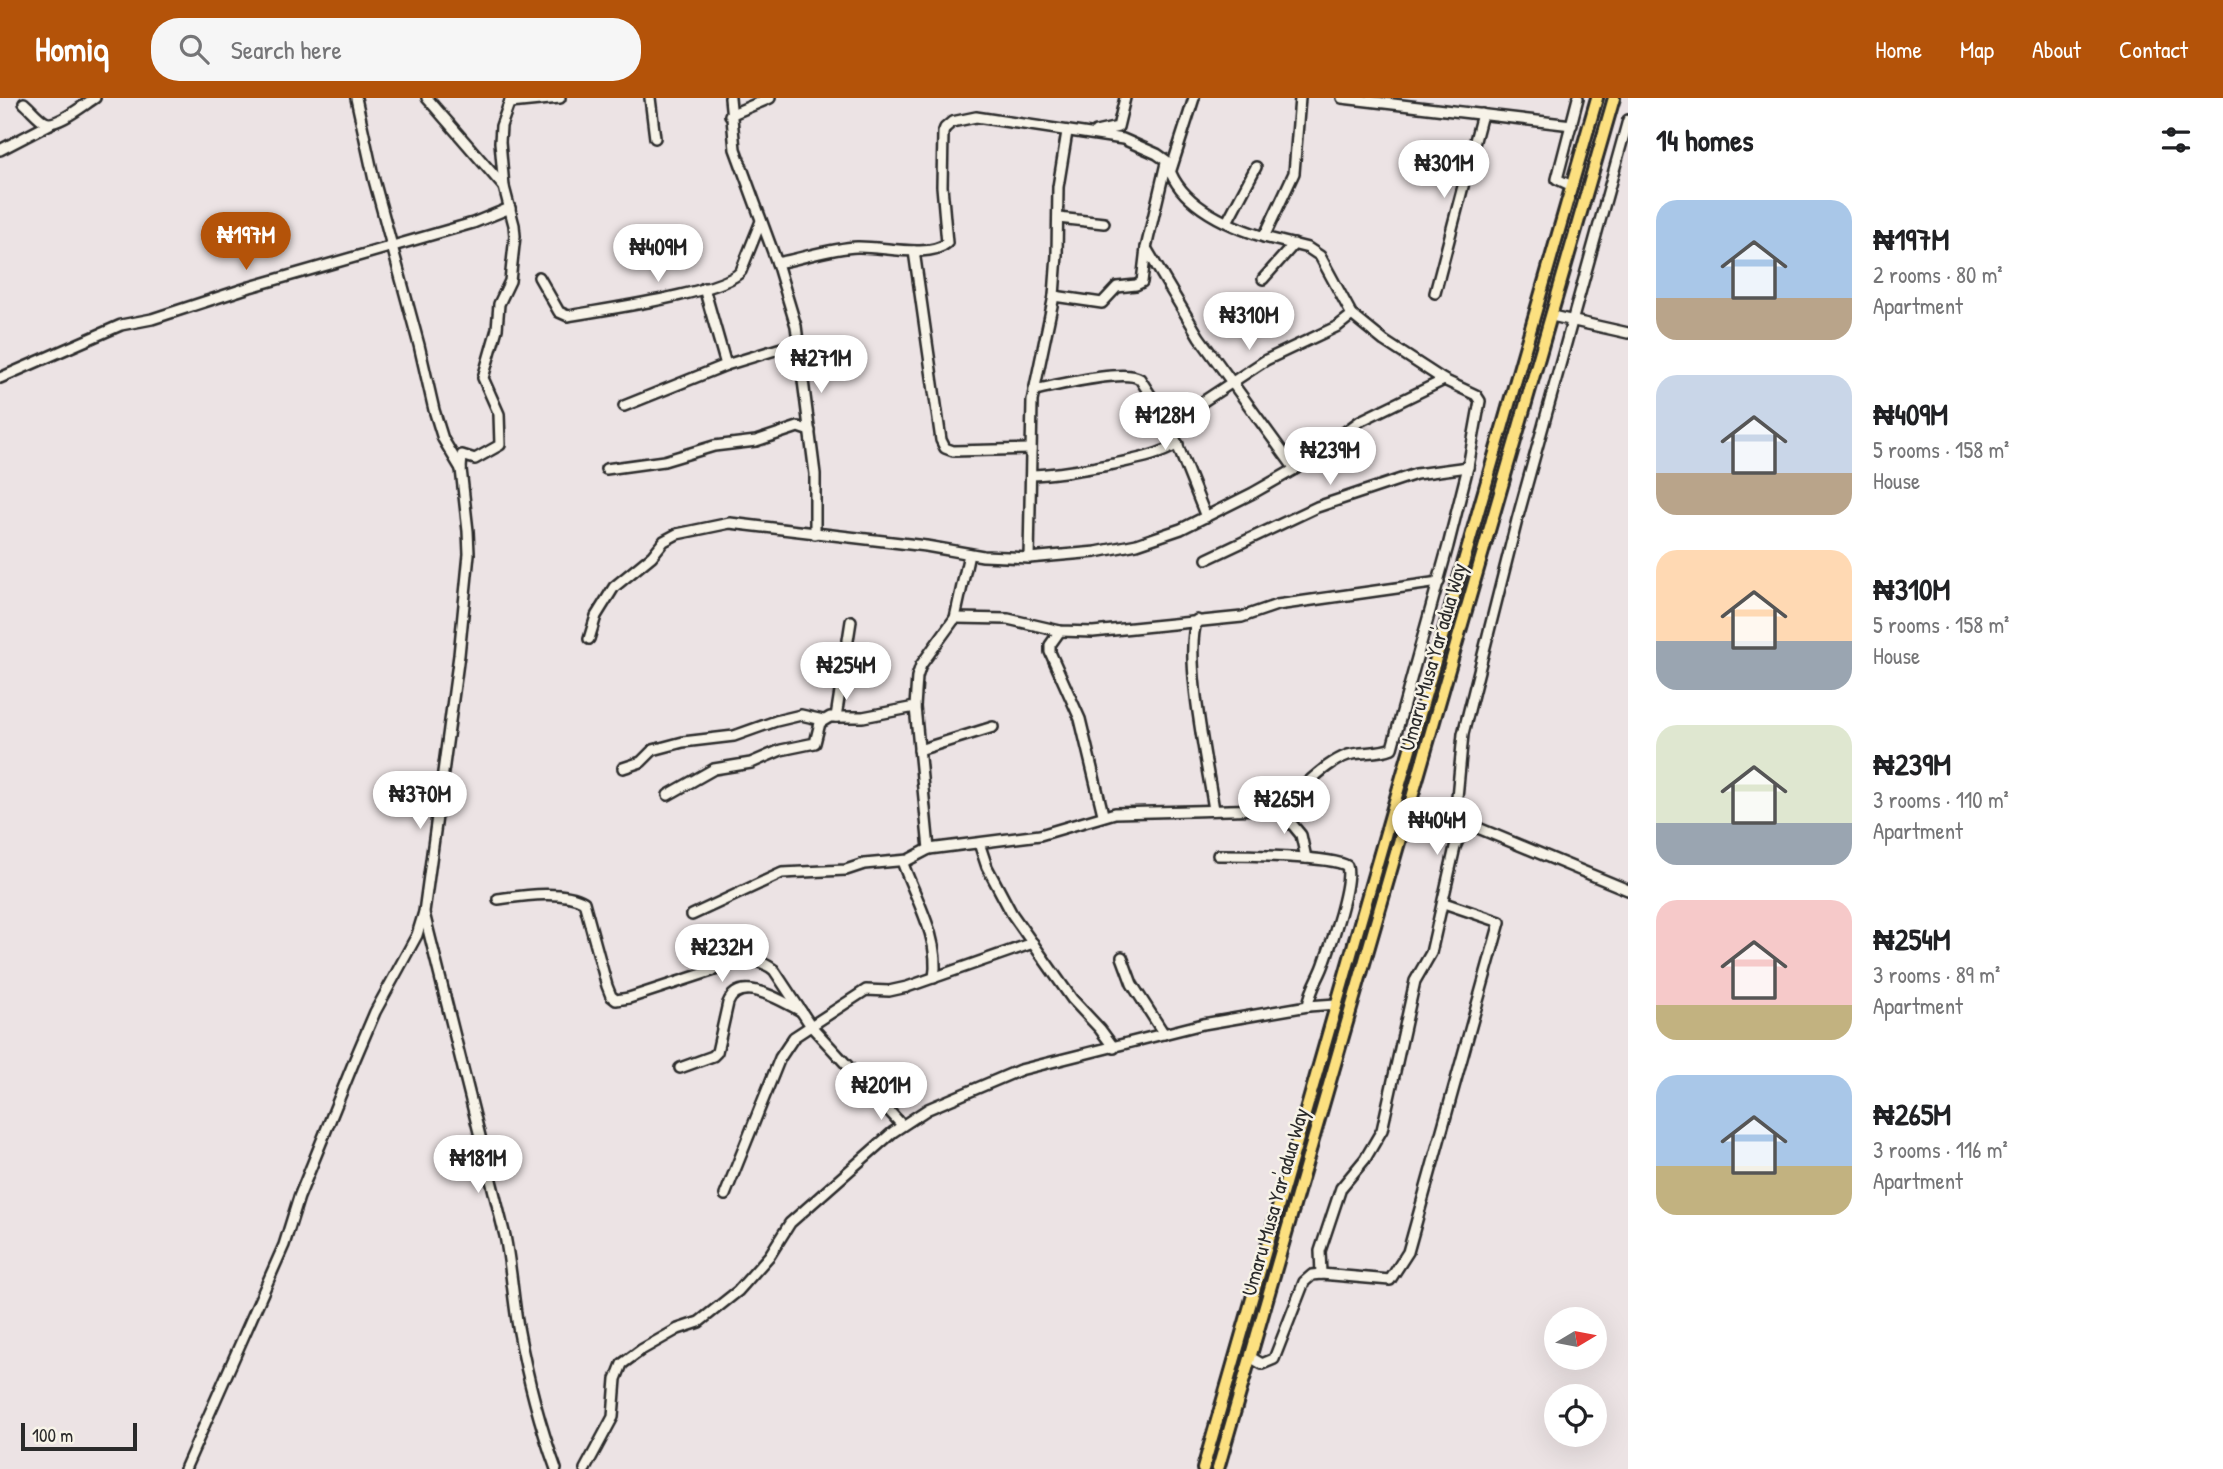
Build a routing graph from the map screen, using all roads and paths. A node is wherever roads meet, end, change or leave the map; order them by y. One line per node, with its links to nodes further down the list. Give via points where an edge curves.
1 (95, 98): 21 (street)
2 (356, 98): 39 (street)
3 (427, 98): 31 (street)
4 (560, 98): 15 (street)
5 (650, 98): 25 (street)
6 (730, 98): 19 (street)
7 (770, 98): 19 (street)
8 (1125, 98): 24 (street, via 1118,127)
9 (1194, 98): 29 (street)
10 (1300, 98): 37 (street, via 1294,173)
11 (1342, 98): 16 (street)
12 (1578, 98): 22 (street)
13 (1597, 98): 30 (main road, Umaru Musa Yar'adua Way)
14 (1614, 98): 49 (main road, Umaru Musa Yar'adua Way)
15 (510, 101): 31 (street, via 501,126)
16 (1408, 102): 18 (street)
17 (24, 103): 21 (street)
18 (1482, 114): 22 (street); 46 (street)
19 (730, 115): 34 (street, via 735,149)
20 (1628, 120): 50 (street)
21 (50, 124): 26 (street)
22 (1572, 125): 30 (street, via 1557,179)
23 (1067, 132): 24 (street); 33 (street); 41 (street, via 976,117 952,122 945,128 942,144 947,243)
24 (1091, 134): 27 (street, via 1130,142)
25 (655, 138)
26 (0, 150)
27 (1167, 161): 29 (street); 40 (street)
28 (1256, 166): 35 (street)
29 (1170, 173): 35 (street, via 1198,206)
30 (1572, 186): 103 (main road, Umaru Musa Yar'adua Way)
31 (504, 187): 32 (street)
32 (510, 208): 39 (street); 65 (street, via 515,236 510,281 499,304 483,378 499,414 500,444 475,459 462,455)
33 (1058, 218): 36 (street); 47 (street)
34 (761, 221): 42 (street); 45 (street, via 737,277)
35 (1227, 222): 37 (street)
36 (1104, 223)
37 (1264, 237): 38 (street)
38 (1294, 244): 44 (street); 48 (street, via 1320,256)
39 (393, 245): 54 (street, via 121,325); 65 (street, via 434,410 443,439)
40 (1146, 248): 47 (street, via 1140,284 1117,287 1098,303); 55 (street, via 1199,337)
41 (914, 251): 42 (street, via 855,247); 62 (street, via 941,440 953,451)
42 (778, 262): 52 (street)
43 (539, 277): 45 (street, via 564,316)
44 (1263, 279)
45 (704, 288): 53 (street)
46 (1435, 293)
47 (1054, 296): 57 (street)
48 (1352, 315): 55 (street); 56 (street)
49 (1552, 316): 50 (street); 113 (main road, Umaru Musa Yar'adua Way)
50 (1571, 321): 51 (street); 89 (street, via 1463,734 1456,808)
51 (1628, 333)
52 (799, 343): 53 (street); 60 (street)
53 (726, 365): 58 (street)
54 (0, 378)
55 (1232, 380): 59 (street); 64 (street)
56 (1444, 380): 63 (street, via 1480,401); 64 (street, via 1360,421)
57 (1034, 390): 59 (street, via 1129,374); 62 (street)
58 (624, 406)
59 (1169, 425): 61 (street)
60 (810, 430): 66 (street, via 798,428 664,461); 69 (street)
61 (1178, 444): 67 (street, via 1142,459); 68 (street)
62 (1031, 449): 67 (street)
63 (1468, 467): 72 (street, via 1416,474 1317,507); 73 (street)
64 (1295, 468): 68 (street)
65 (461, 469): 98 (street, via 470,543)
66 (606, 469)
67 (1031, 475): 71 (street)
68 (1206, 517): 71 (street, via 1137,544)
69 (815, 534): 70 (street); 78 (street, via 730,523 669,538 614,587 596,616)
70 (969, 554): 71 (street); 74 (street)
71 (1029, 558)
72 (1207, 559)
73 (1439, 582): 75 (street, via 1277,606 1242,617); 86 (street, via 1392,748 1349,755 1331,764)
74 (955, 618): 77 (street, via 1007,619); 79 (street, via 921,665)
75 (1197, 620): 77 (street, via 1093,632); 87 (street, via 1192,641 1195,682)
76 (851, 621): 80 (street)
77 (1060, 631): 88 (street, via 1050,652 1080,719)
78 (589, 639)
79 (915, 707): 80 (street); 83 (street)
80 (836, 717): 81 (street)
81 (823, 720): 84 (street, via 790,716 734,736 682,741 653,750 641,762); 85 (street, via 815,743 714,769)
82 (993, 727): 83 (street)
83 (919, 750): 91 (street)
84 (622, 768)
85 (668, 795)
86 (1277, 806): 87 (street); 93 (street, via 1301,835)
87 (1214, 810): 88 (street)
88 (1103, 814): 90 (street, via 1040,835)
89 (1466, 823): 95 (street); 97 (street, via 1455,847)
90 (979, 843): 91 (street); 100 (street, via 997,888)
91 (929, 849): 94 (street)
92 (1218, 855): 93 (street)
93 (1306, 858): 104 (street, via 1343,863 1348,872 1326,960 1312,986)
94 (902, 861): 99 (street, via 846,870 788,872); 102 (street, via 926,922)
95 (1628, 890)
96 (498, 899): 105 (street, via 528,895 584,902 607,986 616,1000 747,960 774,970)
97 (1444, 903): 112 (street, via 1431,953 1415,981 1382,1130 1341,1188 1320,1251); 112 (street, via 1500,922 1408,1252 1390,1280)
98 (424, 912): 114 (street, via 418,935 355,1059 284,1245); 115 (street, via 505,1236 528,1378)
99 (692, 915)
100 (1033, 943): 102 (street); 108 (street)
101 (1122, 957): 107 (street, via 1132,984)
102 (934, 978): 106 (street, via 889,991 866,989)
103 (1336, 1004): 104 (street); 117 (main road, Umaru Musa Yar'adua Way)
104 (1308, 1006): 107 (street)
105 (803, 1012): 106 (street); 109 (street, via 773,995 736,992 728,1003 716,1052)
106 (811, 1026): 110 (street); 111 (street, via 794,1037 780,1058)
107 (1164, 1034): 108 (street)
108 (1114, 1048): 110 (street, via 1020,1070 928,1109)
109 (680, 1068)
110 (902, 1125): 116 (street, via 790,1223 770,1255 737,1291 699,1322 669,1334 622,1364 613,1417)
111 (725, 1195)
112 (1321, 1273): 113 (street, via 1304,1282 1274,1359 1262,1364)
113 (1250, 1357): 118 (main road, Umaru Musa Yar'adua Way)
114 (186, 1469)
115 (556, 1469)
116 (585, 1469)
117 (1203, 1469)
118 (1218, 1469)

